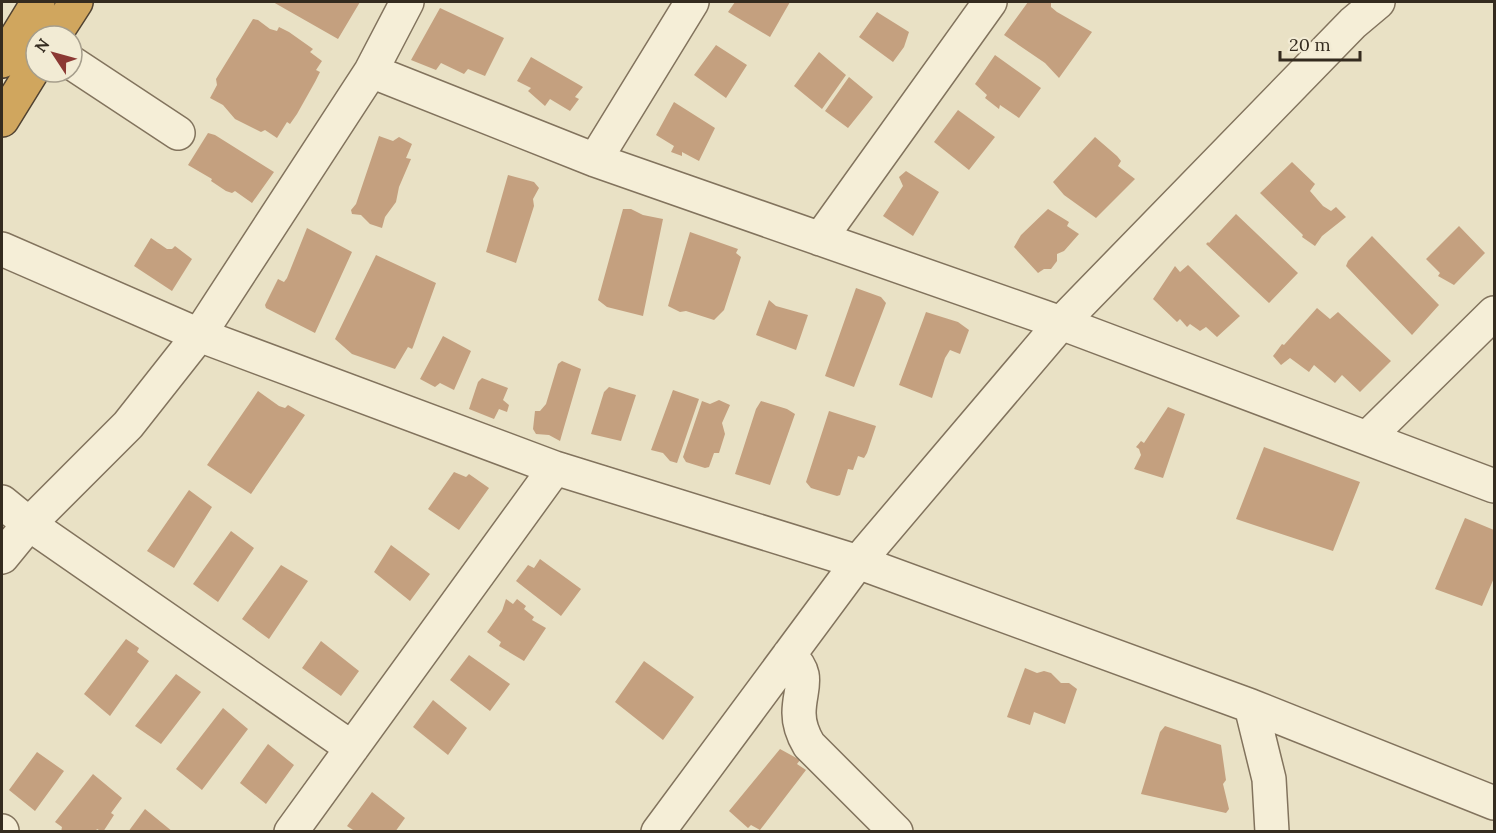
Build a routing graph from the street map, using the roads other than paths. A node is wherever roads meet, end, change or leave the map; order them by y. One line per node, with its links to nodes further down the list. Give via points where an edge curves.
1 (38, 2): 9 (highway)
2 (76, 2): 8 (highway)
3 (407, 2): 11 (street)
4 (692, 2): 15 (street)
5 (990, 2): 16 (street)
6 (1378, 2): 7 (street)
7 (1344, 12): 19 (street)
8 (62, 24)
9 (2, 61)
10 (84, 71): 14 (street)
11 (371, 71): 15 (street); 20 (street)
12 (24, 84): 13 (highway)
13 (2, 120)
14 (178, 133)
15 (595, 160): 16 (street)
16 (820, 239): 19 (street)
17 (2, 249): 20 (street)
18 (1494, 313): 21 (street)
19 (1062, 323): 21 (street); 27 (street)
20 (199, 335): 22 (street); 25 (street, via 128,425)
21 (1368, 437): 23 (street)
22 (555, 468): 27 (street); 30 (street)
23 (1494, 486)
24 (2, 502): 25 (street)
25 (29, 524): 26 (street); 30 (street)
26 (2, 557)
27 (858, 562): 28 (street); 29 (street)
28 (789, 655): 33 (street); 34 (street, via 801,668 803,677 799,716 809,746)
29 (1251, 706): 31 (street); 35 (street, via 1269,779)
30 (352, 748): 32 (street)
31 (1494, 803)
32 (291, 831)
33 (658, 831)
34 (896, 831)
35 (1272, 831)

